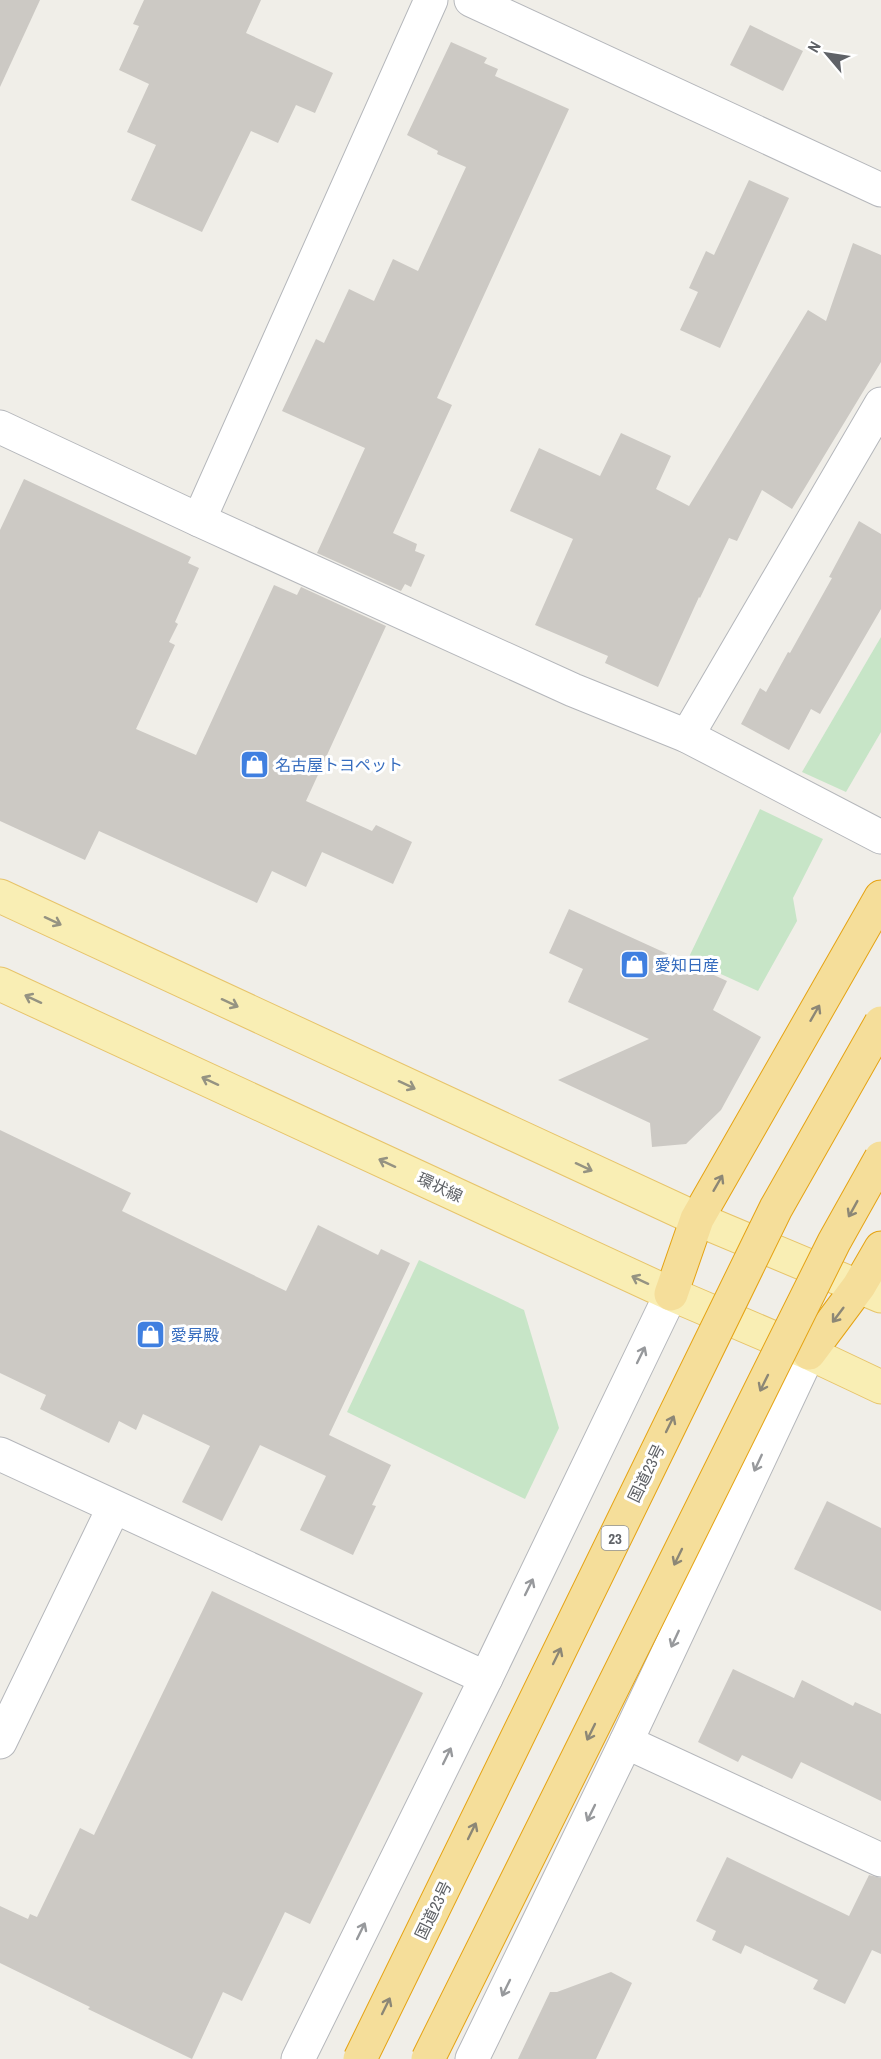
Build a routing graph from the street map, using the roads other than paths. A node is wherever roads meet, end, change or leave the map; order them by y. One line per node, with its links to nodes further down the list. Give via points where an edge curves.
1 (430, 0): 6 (street)
2 (471, 0): 3 (street)
3 (881, 190)
4 (881, 404): 7 (street)
5 (0, 427): 6 (street)
6 (199, 520): 7 (street, via 573,690)
7 (687, 736): 8 (street)
8 (881, 837)
9 (0, 896): 14 (main road, one-way to 14)
10 (881, 897): 14 (highway, one-way to 10)
11 (0, 984): 17 (main road, 環状線, one-way to 11)
12 (881, 1023): 27 (highway, 国道23号 / 23, one-way to 12, bridge, via 776,1208)
13 (881, 1158): 28 (highway, one-way to 28, bridge, via 834,1242)
14 (697, 1219): 16 (main road); 17 (highway)
15 (881, 1248): 16 (highway)
16 (870, 1291): 18 (highway, one-way to 18)
17 (671, 1294): 18 (main road, 環状線); 22 (street, one-way to 17)
18 (809, 1353): 19 (main road, 環状線); 24 (street, one-way to 24)
19 (881, 1386)
20 (0, 1454): 21 (street)
21 (114, 1507): 22 (street); 23 (street)
22 (486, 1678): 26 (street, one-way to 22)
23 (0, 1742)
24 (626, 1742): 25 (street); 29 (street, one-way to 29)
25 (881, 1860)
26 (298, 2059)
27 (360, 2059)
28 (428, 2059)
29 (471, 2059)

